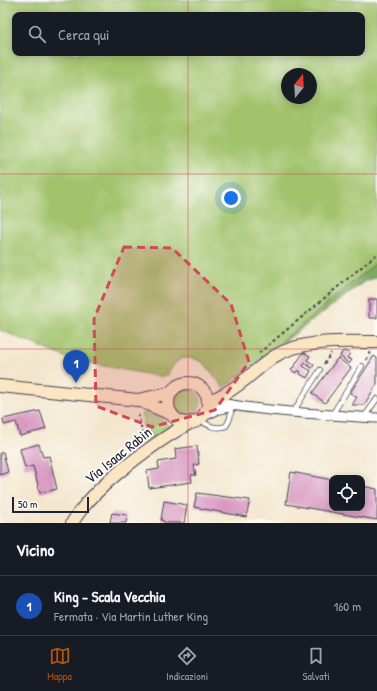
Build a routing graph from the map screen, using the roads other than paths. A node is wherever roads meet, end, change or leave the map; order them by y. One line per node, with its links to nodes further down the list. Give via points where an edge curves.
1 (377, 342): 5 (street, via 329,342 288,350 275,356)
2 (362, 366): 14 (lane)
3 (320, 370): 12 (lane)
4 (0, 386): 8 (street)
5 (234, 387): 9 (street); 11 (street, via 234,400)
6 (170, 392): 8 (street); 9 (street, via 180,384 192,383 205,391); 13 (street, via 167,403)
7 (377, 399): 15 (lane)
8 (138, 400): 13 (street)
9 (209, 401): 10 (street); 17 (street, via 208,410)
10 (233, 407): 11 (street); 17 (street, via 219,409); 17 (lane, via 226,426 213,427)
11 (270, 409): 12 (street)
12 (293, 412): 14 (street)
13 (170, 414): 17 (street, via 183,422)
14 (332, 415): 15 (street)
15 (364, 417): 16 (street)
16 (377, 418)
17 (198, 419): 18 (street, Via Isaac Rabin, via 148,449 106,483 90,498)
18 (72, 523)

